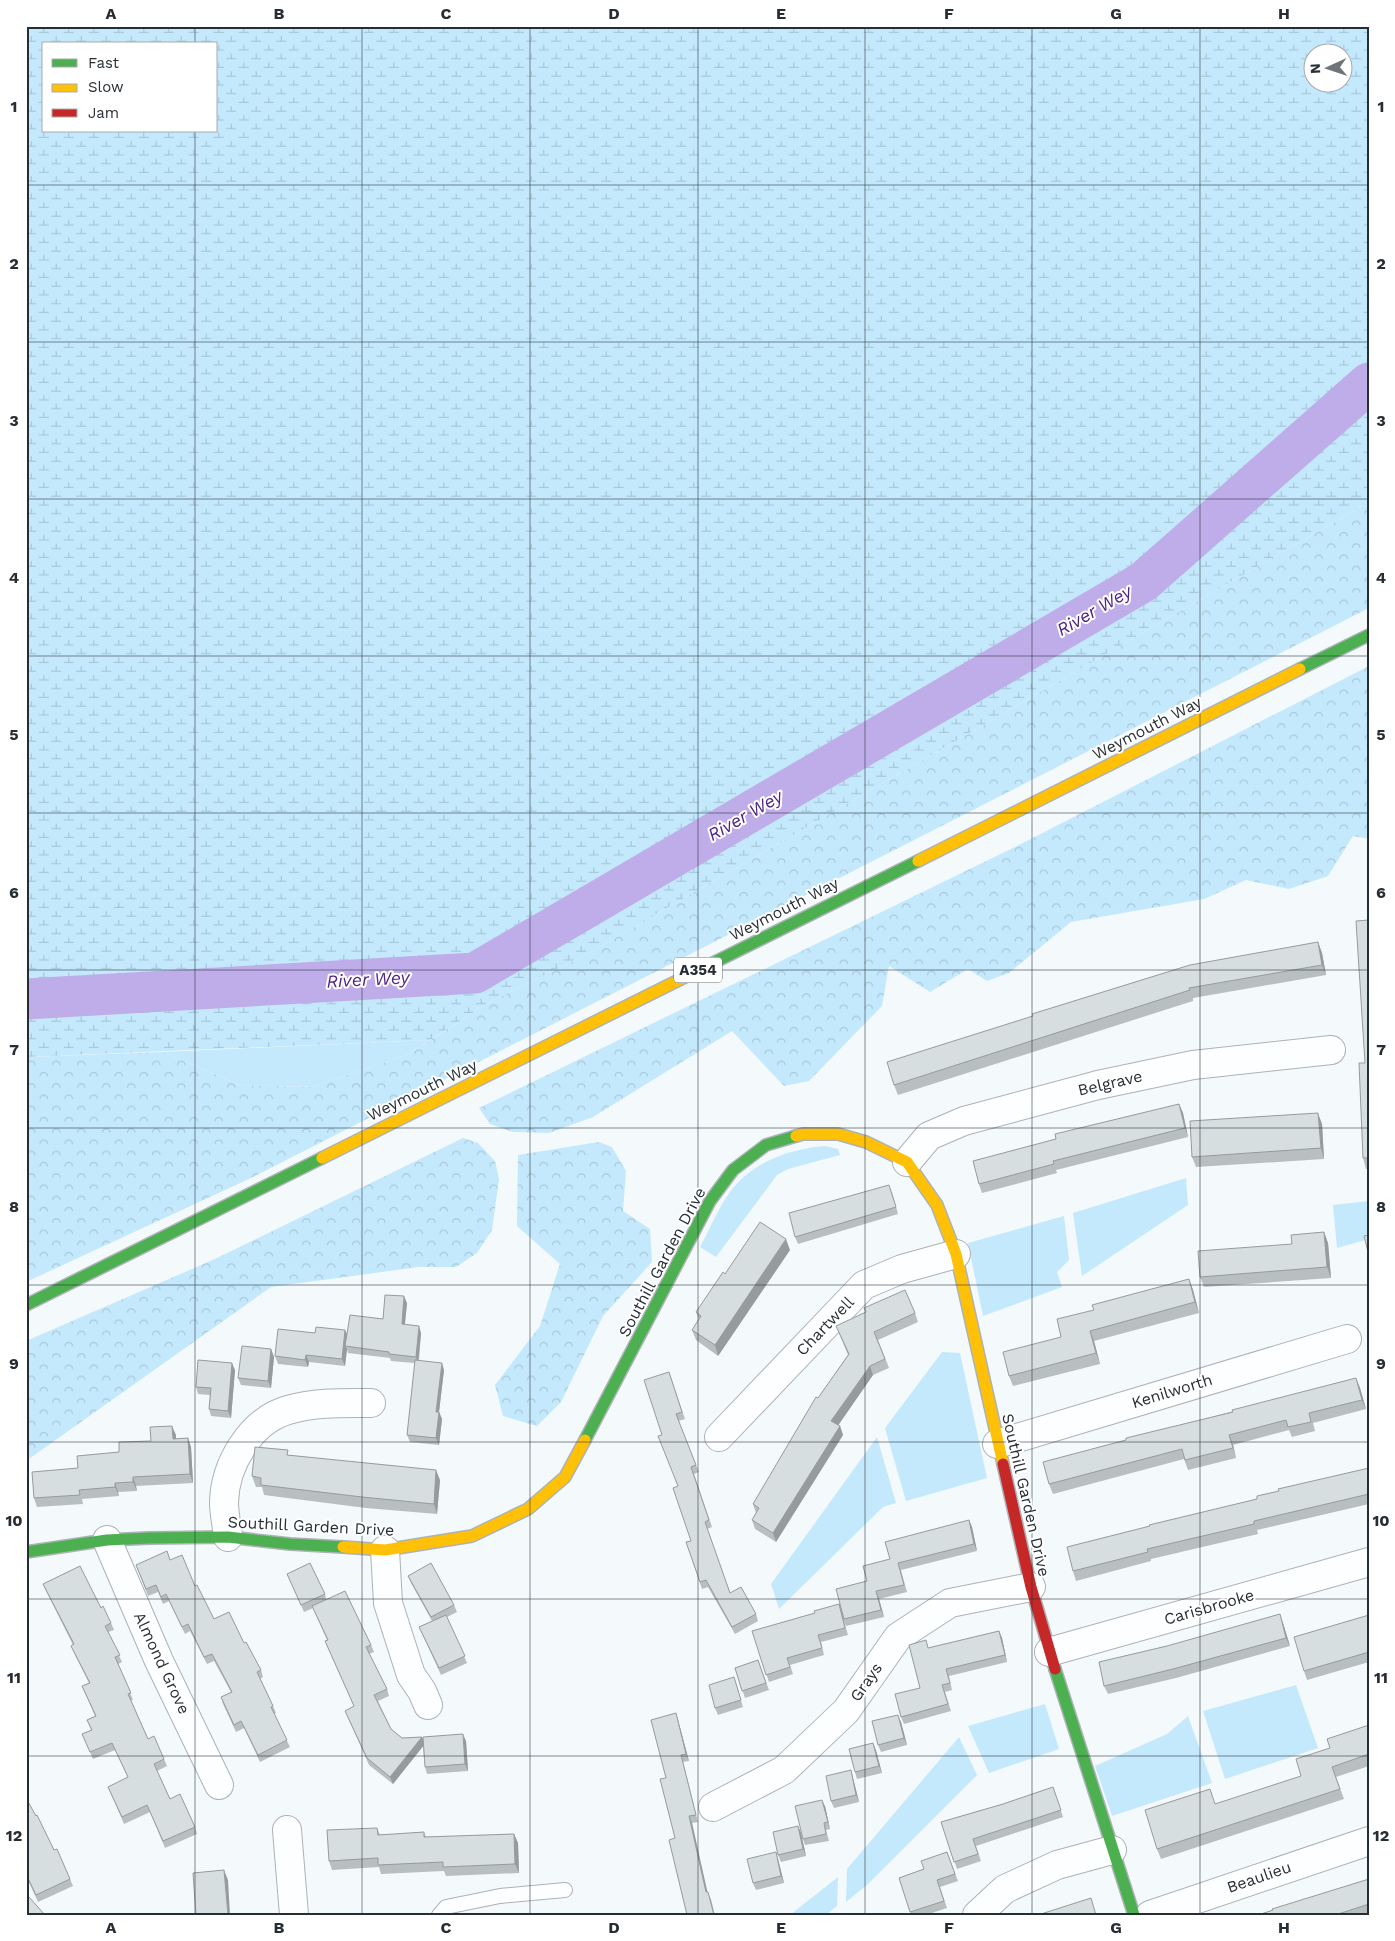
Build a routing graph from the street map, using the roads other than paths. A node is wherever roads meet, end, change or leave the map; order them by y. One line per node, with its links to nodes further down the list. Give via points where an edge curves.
1 (1369, 635): 5 (main road, Weymouth Way / A354)
2 (1331, 1050): 3 (street, Belgrave, via 1193,1065 1098,1085 964,1121 929,1136)
3 (907, 1162): 4 (main road, Southill Garden Drive, via 936,1205); 12 (main road, Southill Garden Drive, via 866,1142 838,1134 803,1134 766,1145 733,1170 710,1201 565,1476 528,1509 472,1536)
4 (956, 1254): 8 (street, Chartwell, via 902,1268 864,1285); 9 (main road, Southill Garden Drive)
5 (26, 1305)
6 (1347, 1339): 9 (street, Kenilworth)
7 (372, 1403): 10 (street, via 329,1404 288,1410 260,1426 247,1439 232,1465 224,1502)
8 (719, 1437)
9 (997, 1444): 15 (main road, Southill Garden Drive)
10 (228, 1537): 11 (main road, Southill Garden Drive); 12 (main road, Southill Garden Drive)
11 (107, 1540): 13 (main road, Southill Garden Drive); 18 (street, Almond Grove, via 159,1660)
12 (385, 1550): 17 (street, via 388,1603 411,1675)
13 (26, 1552)
14 (1369, 1562): 16 (street, Carisbrooke)
15 (1031, 1588): 16 (main road, Southill Garden Drive); 19 (street, Grays, via 950,1603 898,1637 846,1711 784,1770)
16 (1049, 1652): 22 (main road, Southill Garden Drive)
17 (428, 1705)
18 (219, 1785)
19 (713, 1807)
20 (287, 1830): 24 (street)
21 (1369, 1841): 28 (street, Beaulieu)
22 (1112, 1850): 26 (street, via 1057,1865 1005,1890); 27 (main road, Southill Garden Drive)
23 (565, 1890): 25 (lane, via 491,1898 446,1907)
24 (294, 1915)
25 (439, 1915)
26 (977, 1915)
27 (1134, 1915)
28 (1150, 1915)

